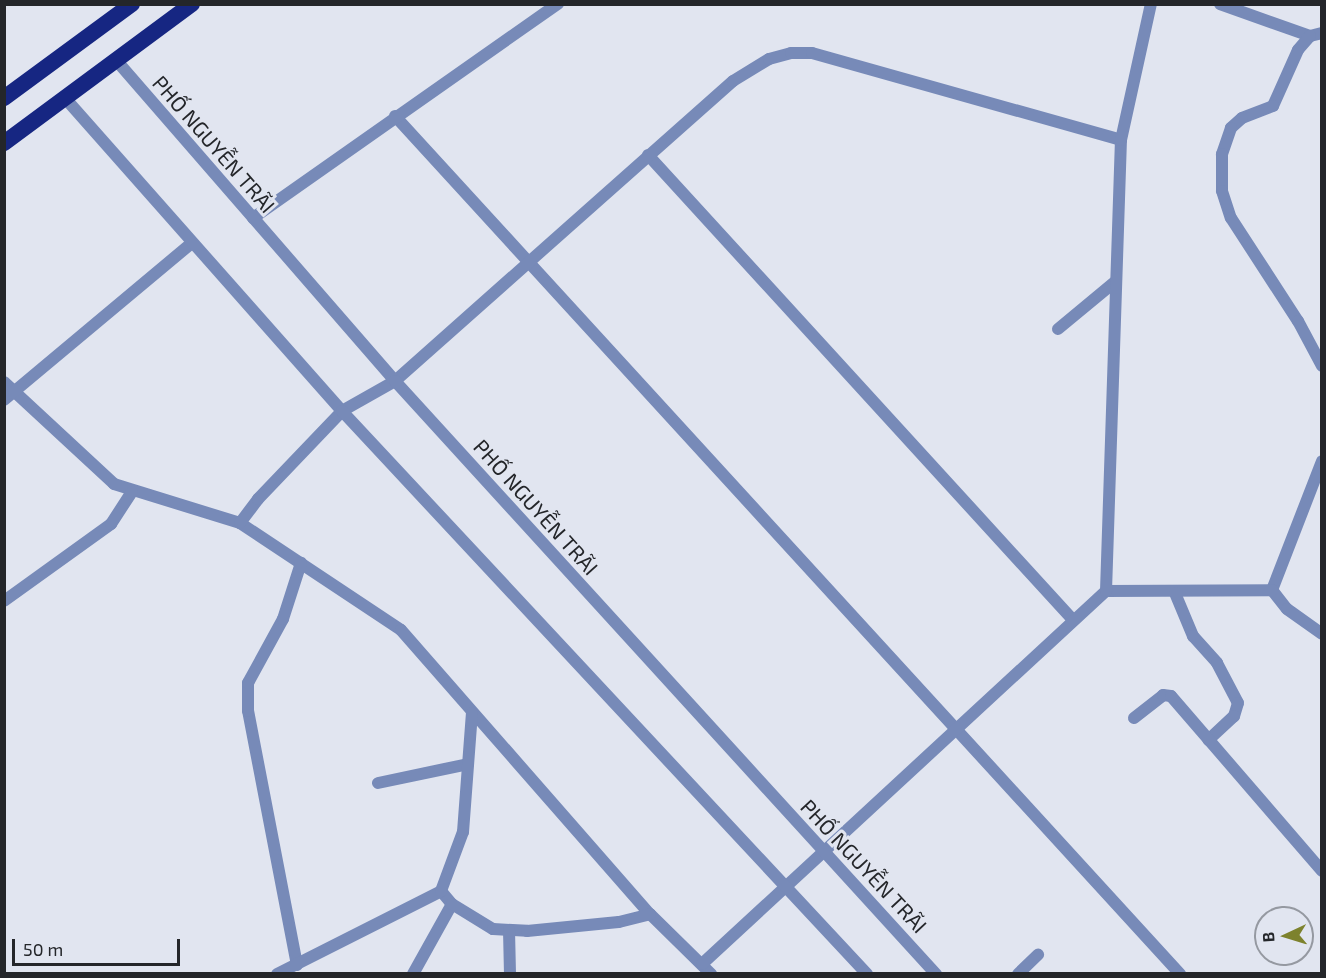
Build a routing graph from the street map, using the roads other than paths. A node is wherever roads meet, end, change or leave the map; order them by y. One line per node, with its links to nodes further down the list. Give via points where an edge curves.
1 (132, 4): 8 (highway)
2 (192, 4): 7 (highway)
3 (558, 4): 10 (street)
4 (1151, 4): 11 (street)
5 (1220, 4): 6 (street)
6 (1316, 34): 19 (street, via 1298,50 1273,106 1242,118 1231,128 1222,154 1222,191 1231,218 1298,321)
7 (116, 60): 9 (highway); 14 (street, PHỐ NGUYỄN TRÃI)
8 (4, 98)
9 (65, 98): 12 (highway); 15 (street)
10 (395, 116): 14 (street); 16 (street)
11 (1121, 140): 13 (street, via 812,53 791,53 769,59 733,81); 17 (street)
12 (4, 142)
13 (648, 155): 16 (street); 32 (street)
14 (253, 218): 20 (street, PHỐ NGUYỄN TRÃI)
15 (192, 243): 22 (street); 23 (street)
16 (531, 264): 20 (street); 36 (street)
17 (1116, 281): 18 (street); 29 (street)
18 (1058, 330)
19 (1322, 366)
20 (395, 381): 23 (street); 40 (street, PHỐ NGUYỄN TRÃI)
21 (4, 382): 22 (street)
22 (9, 397): 25 (street, via 102,475)
23 (342, 411): 26 (street); 42 (street)
24 (1322, 461): 28 (street)
25 (132, 492): 26 (street); 31 (street, via 111,524)
26 (240, 523): 27 (street)
27 (301, 563): 34 (street, via 401,630); 49 (street, via 283,619 248,683 248,702)
28 (1272, 590): 30 (street); 33 (street, via 1287,609)
29 (1106, 591): 30 (street); 32 (street)
30 (1175, 593): 37 (street, via 1193,636 1217,663 1238,703 1234,716)
31 (4, 601)
32 (1073, 620): 36 (street)
33 (1322, 634)
34 (472, 714): 38 (street); 45 (street)
35 (1134, 718): 37 (street, via 1168,694)
36 (954, 728): 40 (street); 57 (street)
37 (1209, 740): 41 (street)
38 (468, 764): 39 (street); 43 (street, via 463,832)
39 (378, 783)
40 (821, 850): 42 (street); 55 (street, PHỐ NGUYỄN TRÃI)
41 (1322, 871)
42 (786, 885): 48 (street); 54 (street)
43 (441, 891): 44 (street); 49 (street)
44 (452, 904): 46 (street, via 493,929); 51 (street)
45 (650, 914): 46 (street, via 619,922); 48 (street)
46 (508, 930): 52 (street)
47 (1038, 955): 56 (street)
48 (702, 964): 53 (street)
49 (297, 965): 50 (street)
50 (277, 974)
51 (413, 974)
52 (510, 974)
53 (711, 974)
54 (867, 974)
55 (936, 974)
56 (1018, 974)
57 (1180, 974)

